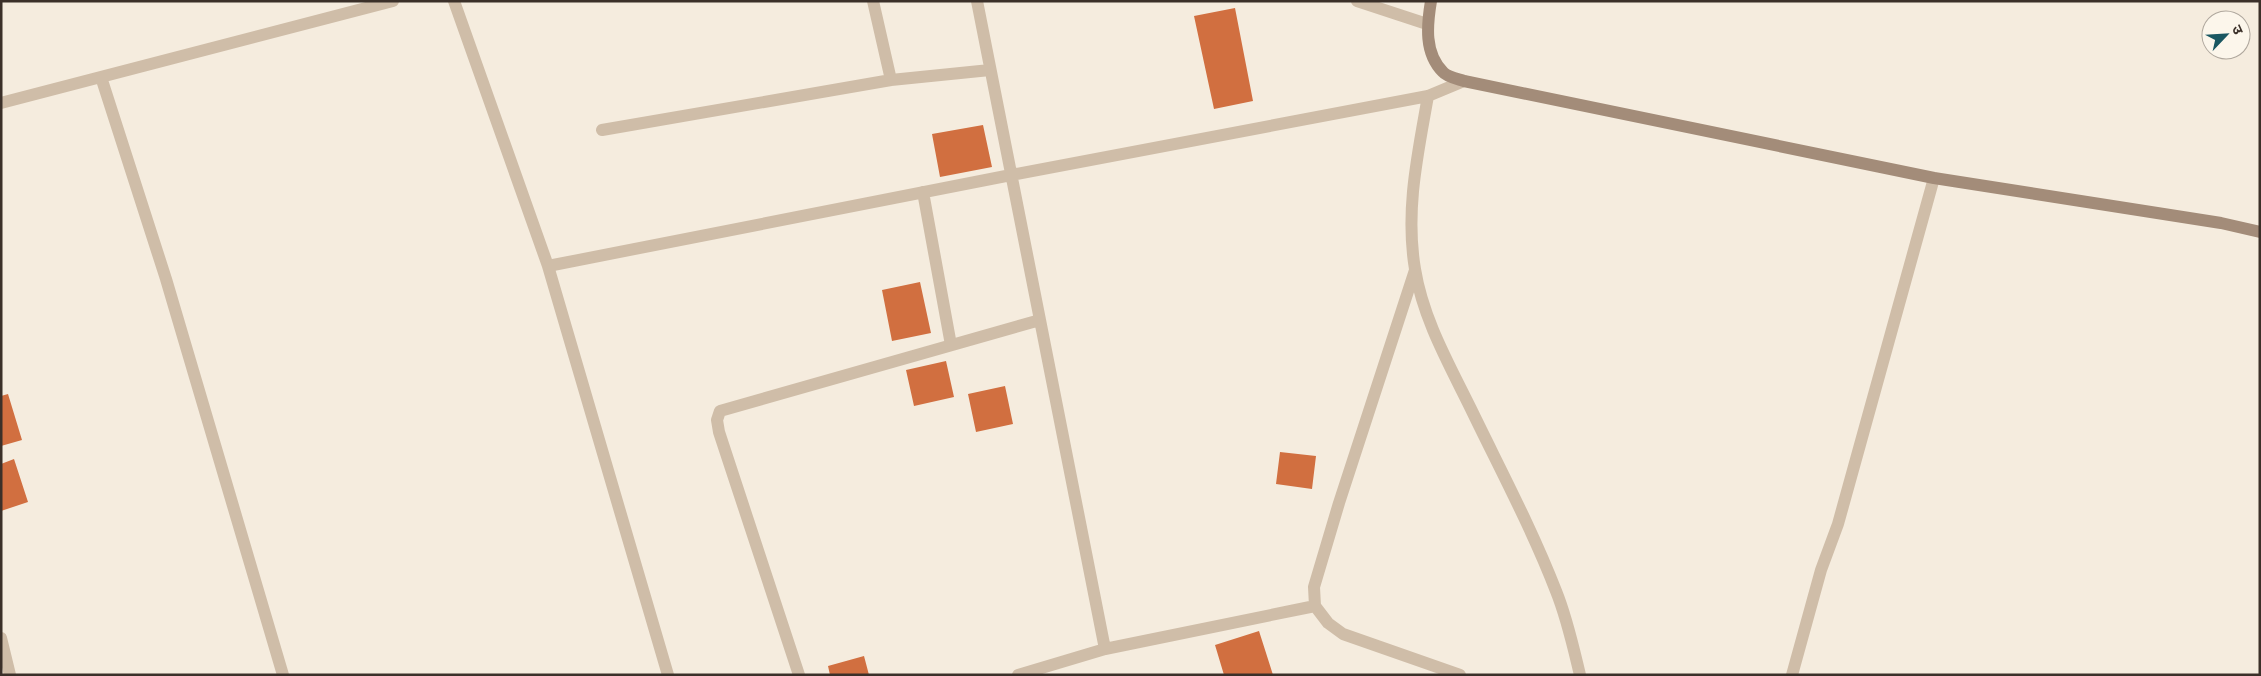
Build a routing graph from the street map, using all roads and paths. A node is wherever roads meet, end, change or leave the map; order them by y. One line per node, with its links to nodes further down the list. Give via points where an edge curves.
1 (393, 1): 9 (street)
2 (454, 1): 19 (street)
3 (873, 1): 10 (street)
4 (977, 1): 8 (street)
5 (1357, 1): 7 (street)
6 (1431, 1): 7 (street)
7 (1427, 24): 11 (street, via 1430,51 1443,73)
8 (990, 70): 10 (street); 15 (street)
9 (101, 77): 13 (street); 27 (street, via 168,288)
10 (892, 80): 14 (street)
11 (1464, 81): 12 (street); 16 (street)
12 (1428, 96): 15 (street); 20 (street, via 1412,190)
13 (1, 102)
14 (602, 130)
15 (1011, 175): 17 (street); 21 (street)
16 (1934, 178): 18 (street, via 2221,222); 33 (street, via 1838,524 1821,570)
17 (923, 192): 19 (street); 22 (street)
18 (2260, 232)
19 (548, 266): 28 (street)
20 (1415, 270): 23 (street, via 1325,549 1314,587); 32 (street, via 1430,324 1556,591)
21 (1040, 320): 22 (street); 25 (street)
22 (951, 345): 29 (street, via 720,411 717,420 719,432)
23 (1315, 606): 25 (street); 31 (street, via 1328,623 1343,634)
24 (1, 638): 26 (street)
25 (1105, 649): 30 (street)
26 (10, 675)
27 (283, 675)
28 (668, 675)
29 (799, 675)
30 (1018, 675)
31 (1460, 675)
32 (1580, 675)
33 (1792, 675)

